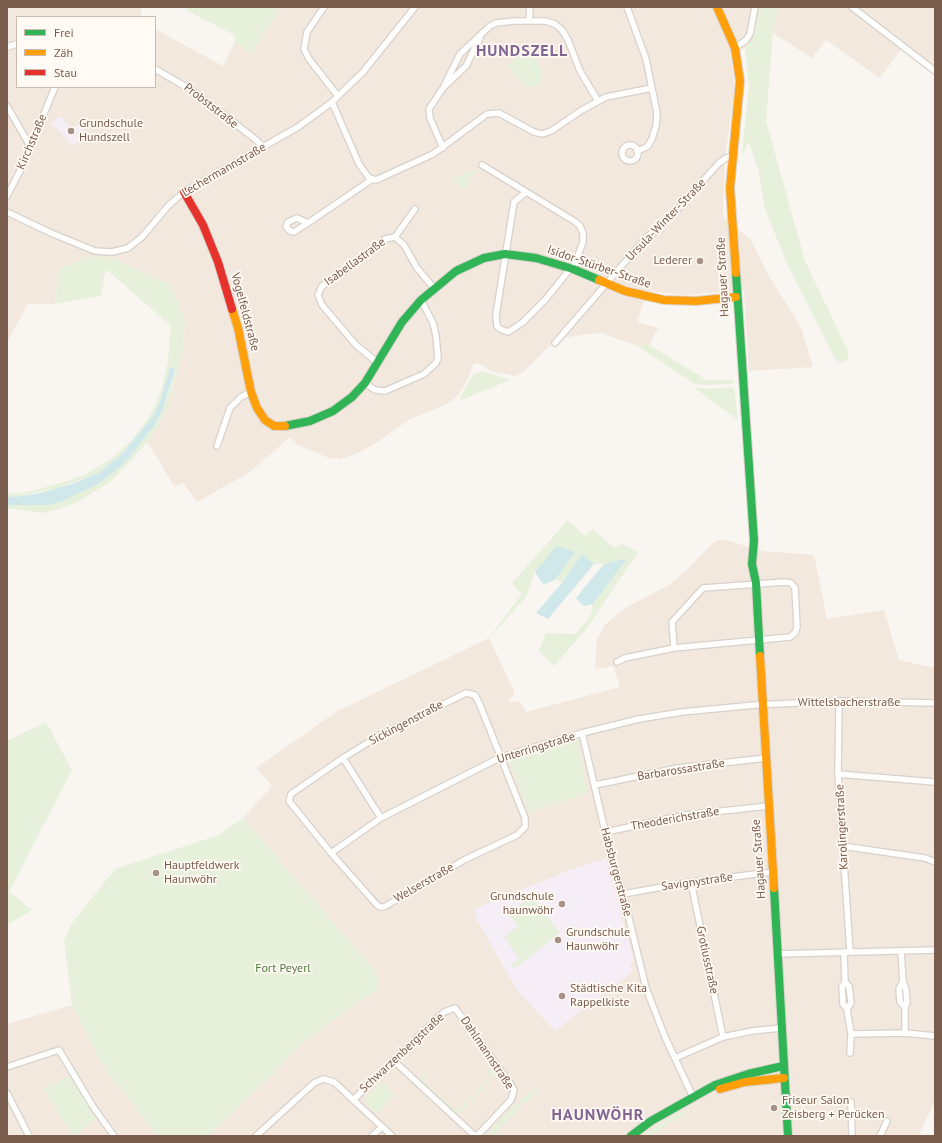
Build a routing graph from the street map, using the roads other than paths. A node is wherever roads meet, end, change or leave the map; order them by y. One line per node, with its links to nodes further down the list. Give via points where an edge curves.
1 (324, 7): 16 (street, via 307,32 304,49 308,59)
2 (415, 7): 16 (street, Lechermannstraße, via 363,72)
3 (530, 7): 8 (street)
4 (627, 7): 15 (street, via 646,59)
5 (717, 7): 10 (street, Hagauer Straße)
6 (755, 7): 10 (street, via 750,34)
7 (852, 7): 12 (street)
8 (529, 21): 9 (street, via 496,23); 17 (street, via 551,22 559,26)
9 (481, 36): 14 (street, via 466,66); 14 (street, via 460,54)
10 (735, 48): 24 (street, Hagauer Straße, via 740,81)
11 (156, 70): 21 (street, Probststraße, via 193,91)
12 (935, 71)
13 (55, 88): 20 (street, Kirchstraße)
14 (443, 88): 22 (street, via 431,104 429,114)
15 (652, 88): 17 (street, via 613,95); 23 (street, via 657,113 656,126 650,143 642,150)
16 (338, 96): 18 (street, Lechermannstraße)
17 (598, 101): 22 (street, via 542,134 507,116 492,112 483,116)
18 (332, 102): 21 (street, Lechermannstraße, via 298,127); 26 (street, via 359,164)
19 (7, 106): 20 (street)
20 (30, 146): 29 (street, Kirchstraße)
21 (263, 147): 27 (street, Lechermannstraße)
22 (443, 148): 26 (street, via 380,180)
23 (637, 150)
24 (732, 157): 36 (street, Ursula-Winter-Straße, via 719,163 675,212 645,239); 38 (street, Hagauer Straße, via 730,188)
25 (482, 165): 28 (street)
26 (371, 180): 32 (street)
27 (184, 192): 31 (street, Lechermannstraße, via 169,205 142,237 128,248 112,252 86,248); 43 (street, Vogelfeldstraße, via 203,225 218,262 238,328)
28 (525, 193): 34 (street, via 514,202); 35 (street, via 580,226 583,242)
29 (7, 196)
30 (415, 210): 33 (street, Isabellastraße)
31 (7, 212)
32 (308, 223)
33 (395, 237): 37 (street, Isabellastraße, via 404,245 417,268); 41 (street, Isabellastraße, via 385,239 327,282 318,295 322,305 343,332 367,356)
34 (505, 254): 35 (street, Isidor-Stürber-Straße, via 536,258); 35 (street, via 496,314 497,326 504,332 512,330 534,312); 37 (street, Isidor-Stürber-Straße, via 476,260)
35 (572, 269): 36 (street, Isidor-Stürber-Straße)
36 (607, 283): 38 (street, Isidor-Stürber-Straße, via 639,295 664,300); 40 (street, Ursula-Winter-Straße)
37 (434, 288): 39 (street, Isidor-Stürber-Straße)
38 (736, 298): 46 (street, Hagauer Straße, via 754,550 752,564)
39 (421, 300): 41 (street, Isidor-Stürber-Straße, via 402,322); 42 (street, via 433,323 438,358 436,363 424,374 385,391 375,390)
40 (555, 343)
41 (378, 363): 42 (street, Isidor-Stürber-Straße)
42 (365, 383): 44 (street, Isidor-Stürber-Straße, via 352,397 333,410 310,421)
43 (251, 392): 44 (street, Vogelfeldstraße, via 265,420 274,426); 45 (street, via 241,397 230,408)
44 (286, 426)
45 (217, 446)
46 (756, 582): 47 (street, Hagauer Straße); 47 (street, via 785,582 793,585 797,627 790,638); 48 (street, via 707,586 701,589 672,622)
47 (759, 640): 48 (street); 52 (street, Hagauer Straße)
48 (674, 648): 49 (street)
49 (617, 662)
50 (839, 701): 51 (street, Wittelsbacherstraße); 52 (street, Wittelsbacherstraße); 57 (street, Karolingerstraße)
51 (935, 703)
52 (763, 705): 53 (street, Unterringstraße, via 682,712); 56 (street, Hagauer Straße)
53 (582, 733): 54 (street, Unterringstraße); 59 (street, Habsburgerstraße)
54 (502, 757): 55 (street, Sickingenstraße, via 475,695 466,693 382,734); 62 (street, Unterringstraße); 65 (street, Welserstraße, via 526,818 525,827 516,835 464,860 384,907 377,905)
55 (343, 758): 60 (street, Sickingenstraße, via 291,794); 62 (street)
56 (766, 758): 59 (street, Barbarossastraße, via 678,768); 61 (street, Hagauer Straße)
57 (838, 774): 58 (street); 64 (street, Karolingerstraße)
58 (935, 782)
59 (595, 786): 63 (street, Habsburgerstraße)
60 (289, 802): 65 (street, Welserstraße)
61 (768, 806): 63 (street, Theoderichstraße, via 684,815); 67 (street, Hagauer Straße)
62 (381, 818): 65 (street, Unterringstraße)
63 (606, 832): 69 (street, Habsburgerstraße)
64 (842, 846): 66 (street, via 925,858); 71 (street, Karolingerstraße)
65 (331, 853)
66 (935, 862)
67 (772, 872): 68 (street, Savignystraße); 73 (street, Hagauer Straße)
68 (691, 882): 69 (street, Savignystraße); 79 (street, Grotiusstraße)
69 (623, 894): 81 (street, Habsburgerstraße, via 646,988)
70 (935, 950): 72 (street)
71 (847, 951): 72 (street); 73 (street); 77 (street, Karolingerstraße, via 845,982 842,987)
72 (902, 952): 76 (street, via 903,981 899,989 900,1002 905,1007)
73 (777, 954): 75 (street, Hagauer Straße)
74 (452, 1008): 82 (street, Schwarzenbergstraße, via 444,1012); 98 (street, Dahlmannstraße, via 458,1010 514,1090 511,1100)
75 (781, 1028): 79 (street); 83 (street, Hagauer Straße)
76 (905, 1033): 77 (street); 78 (street)
77 (850, 1034): 80 (street, Karolingerstraße)
78 (935, 1036)
79 (723, 1037): 81 (street)
80 (850, 1053)
81 (675, 1058): 88 (street, Habsburgerstraße)
82 (393, 1060): 89 (street, Schwarzenbergstraße); 98 (street)
83 (783, 1066): 85 (street, Hagauer Straße); 86 (street, via 748,1074 715,1085)
84 (7, 1067): 94 (street, via 59,1050)
85 (784, 1078): 86 (street, via 745,1082); 100 (street, Hagauer Straße)
86 (705, 1092): 88 (street)
87 (7, 1093): 93 (street)
88 (694, 1097): 99 (street, via 651,1121)
89 (352, 1100): 92 (street); 95 (street, via 334,1082 323,1079 314,1083)
90 (851, 1102): 101 (street)
91 (888, 1121): 102 (street)
92 (382, 1127): 96 (street); 97 (street)
93 (29, 1136)
94 (114, 1136)
95 (256, 1136)
96 (372, 1136)
97 (392, 1136)
98 (476, 1136)
99 (631, 1136)
100 (788, 1136)
101 (852, 1136)
102 (880, 1136)

